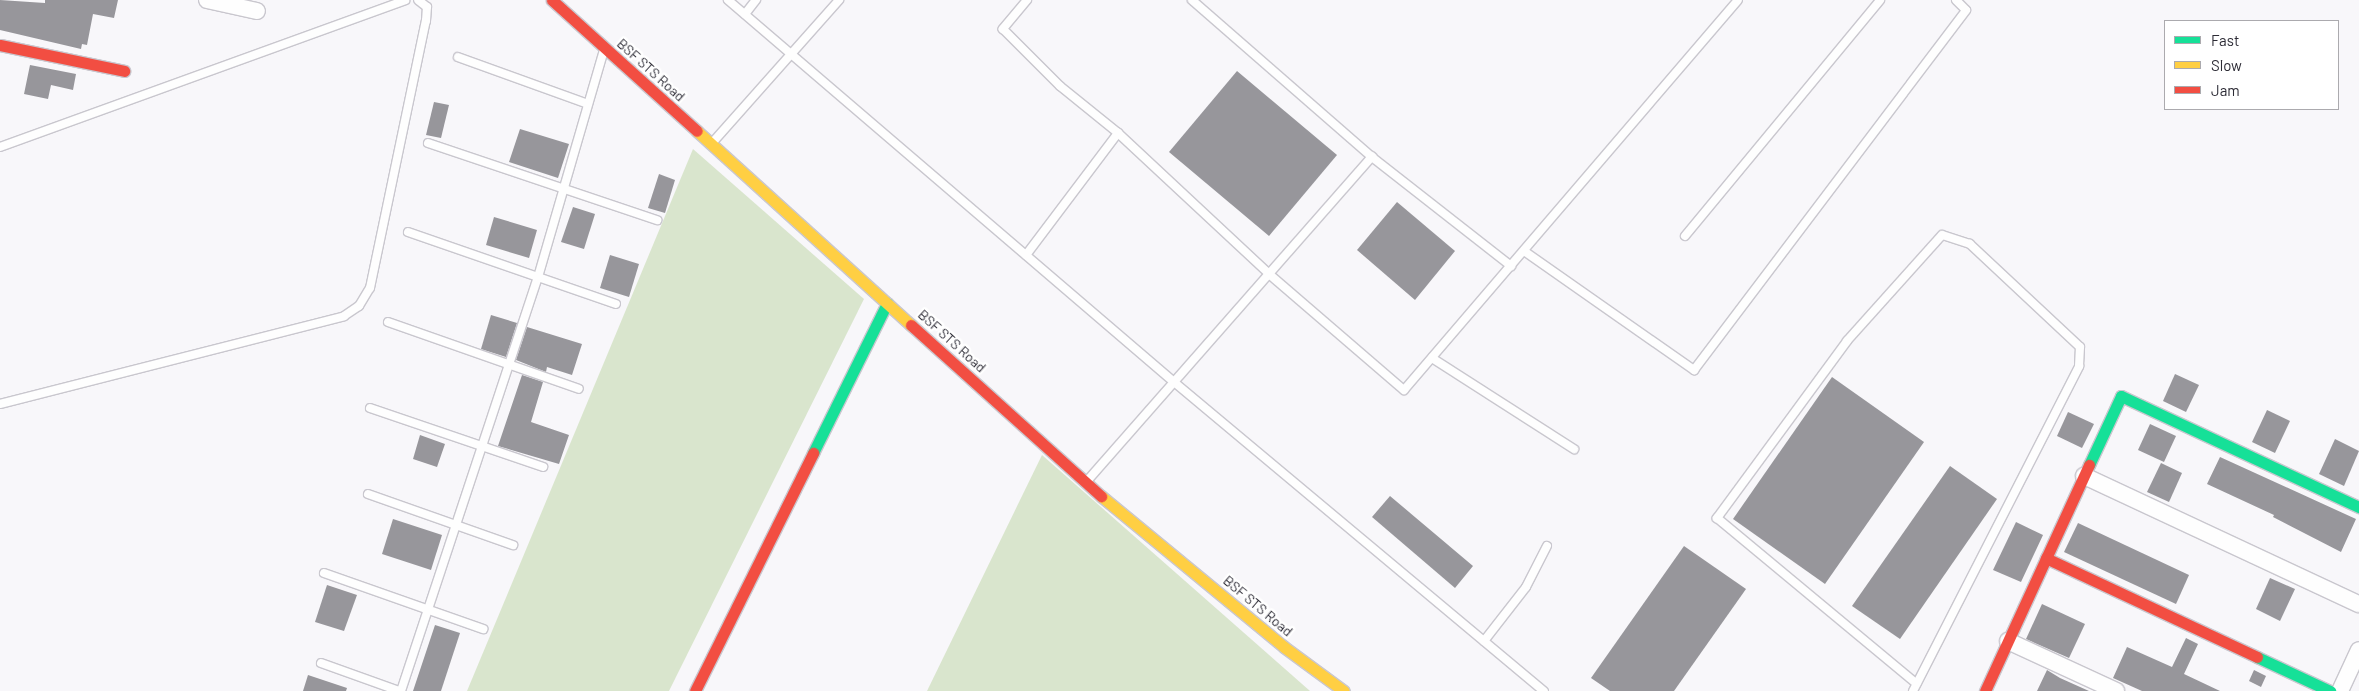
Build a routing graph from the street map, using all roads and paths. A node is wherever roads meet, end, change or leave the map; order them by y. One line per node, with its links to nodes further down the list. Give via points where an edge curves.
1 (207, 0): 13 (street)
2 (405, 0): 24 (lane)
3 (418, 0): 42 (lane, via 427,6 426,21 370,288 360,306 344,316)
4 (552, 0): 16 (street, BSF STS Road)
5 (728, 0): 14 (lane)
6 (756, 0): 14 (lane)
7 (839, 0): 17 (lane)
8 (1027, 0): 21 (lane, via 1003,29 1060,86)
9 (1192, 0): 25 (lane)
10 (1738, 0): 30 (lane)
11 (1880, 0): 29 (lane)
12 (1956, 0): 30 (lane, via 1966,10 1694,370)
13 (257, 11)
14 (745, 14): 17 (lane)
15 (0, 45): 19 (street)
16 (605, 48): 20 (lane); 23 (street, BSF STS Road)
17 (792, 54): 23 (lane); 31 (lane)
18 (458, 57): 20 (lane)
19 (124, 71)
20 (588, 104): 26 (lane)
21 (1118, 133): 31 (lane); 33 (lane)
22 (428, 143): 26 (lane)
23 (711, 144): 35 (street, BSF STS Road)
24 (0, 147)
25 (1372, 157): 32 (lane); 33 (lane)
26 (564, 187): 27 (lane); 34 (lane)
27 (657, 220)
28 (408, 232): 34 (lane)
29 (1685, 236)
30 (1524, 251): 32 (lane)
31 (1026, 255): 40 (lane)
32 (1510, 266): 38 (lane)
33 (1269, 274): 38 (lane, via 1404,390); 40 (lane)
34 (538, 276): 36 (lane); 39 (lane)
35 (887, 303): 48 (street, BSF STS Road); 64 (street)
36 (616, 304)
37 (388, 322): 39 (lane)
38 (1432, 358): 45 (lane)
39 (509, 365): 41 (lane); 44 (lane)
40 (1174, 382): 48 (lane); 59 (lane)
41 (579, 389)
42 (0, 404)
43 (370, 408): 44 (lane)
44 (481, 445): 46 (lane); 51 (lane)
45 (1574, 449)
46 (543, 467)
47 (2084, 476): 50 (street, via 2121,396); 54 (street); 56 (street)
48 (1086, 483): 66 (street, BSF STS Road, via 1284,647)
49 (368, 494): 51 (lane)
50 (2359, 507)
51 (457, 526): 52 (lane); 57 (lane)
52 (513, 545)
53 (1547, 546): 59 (lane, via 1526,587)
54 (2046, 558): 60 (street); 70 (street)
55 (324, 573): 57 (lane)
56 (2359, 604)
57 (428, 611): 58 (lane); 65 (lane)
58 (483, 628)
59 (1484, 641): 67 (lane)
60 (2008, 641): 68 (street); 69 (street)
61 (2359, 650): 71 (street)
62 (322, 662): 65 (lane)
63 (1915, 687): 63 (lane, via 1717,518 1848,341 1942,235 1970,244 2080,347 2078,366 1952,620)
64 (701, 689)
65 (400, 691)
66 (1344, 691)
67 (1544, 691)
68 (1985, 691)
69 (2116, 691)
70 (2330, 691)
71 (2340, 691)

